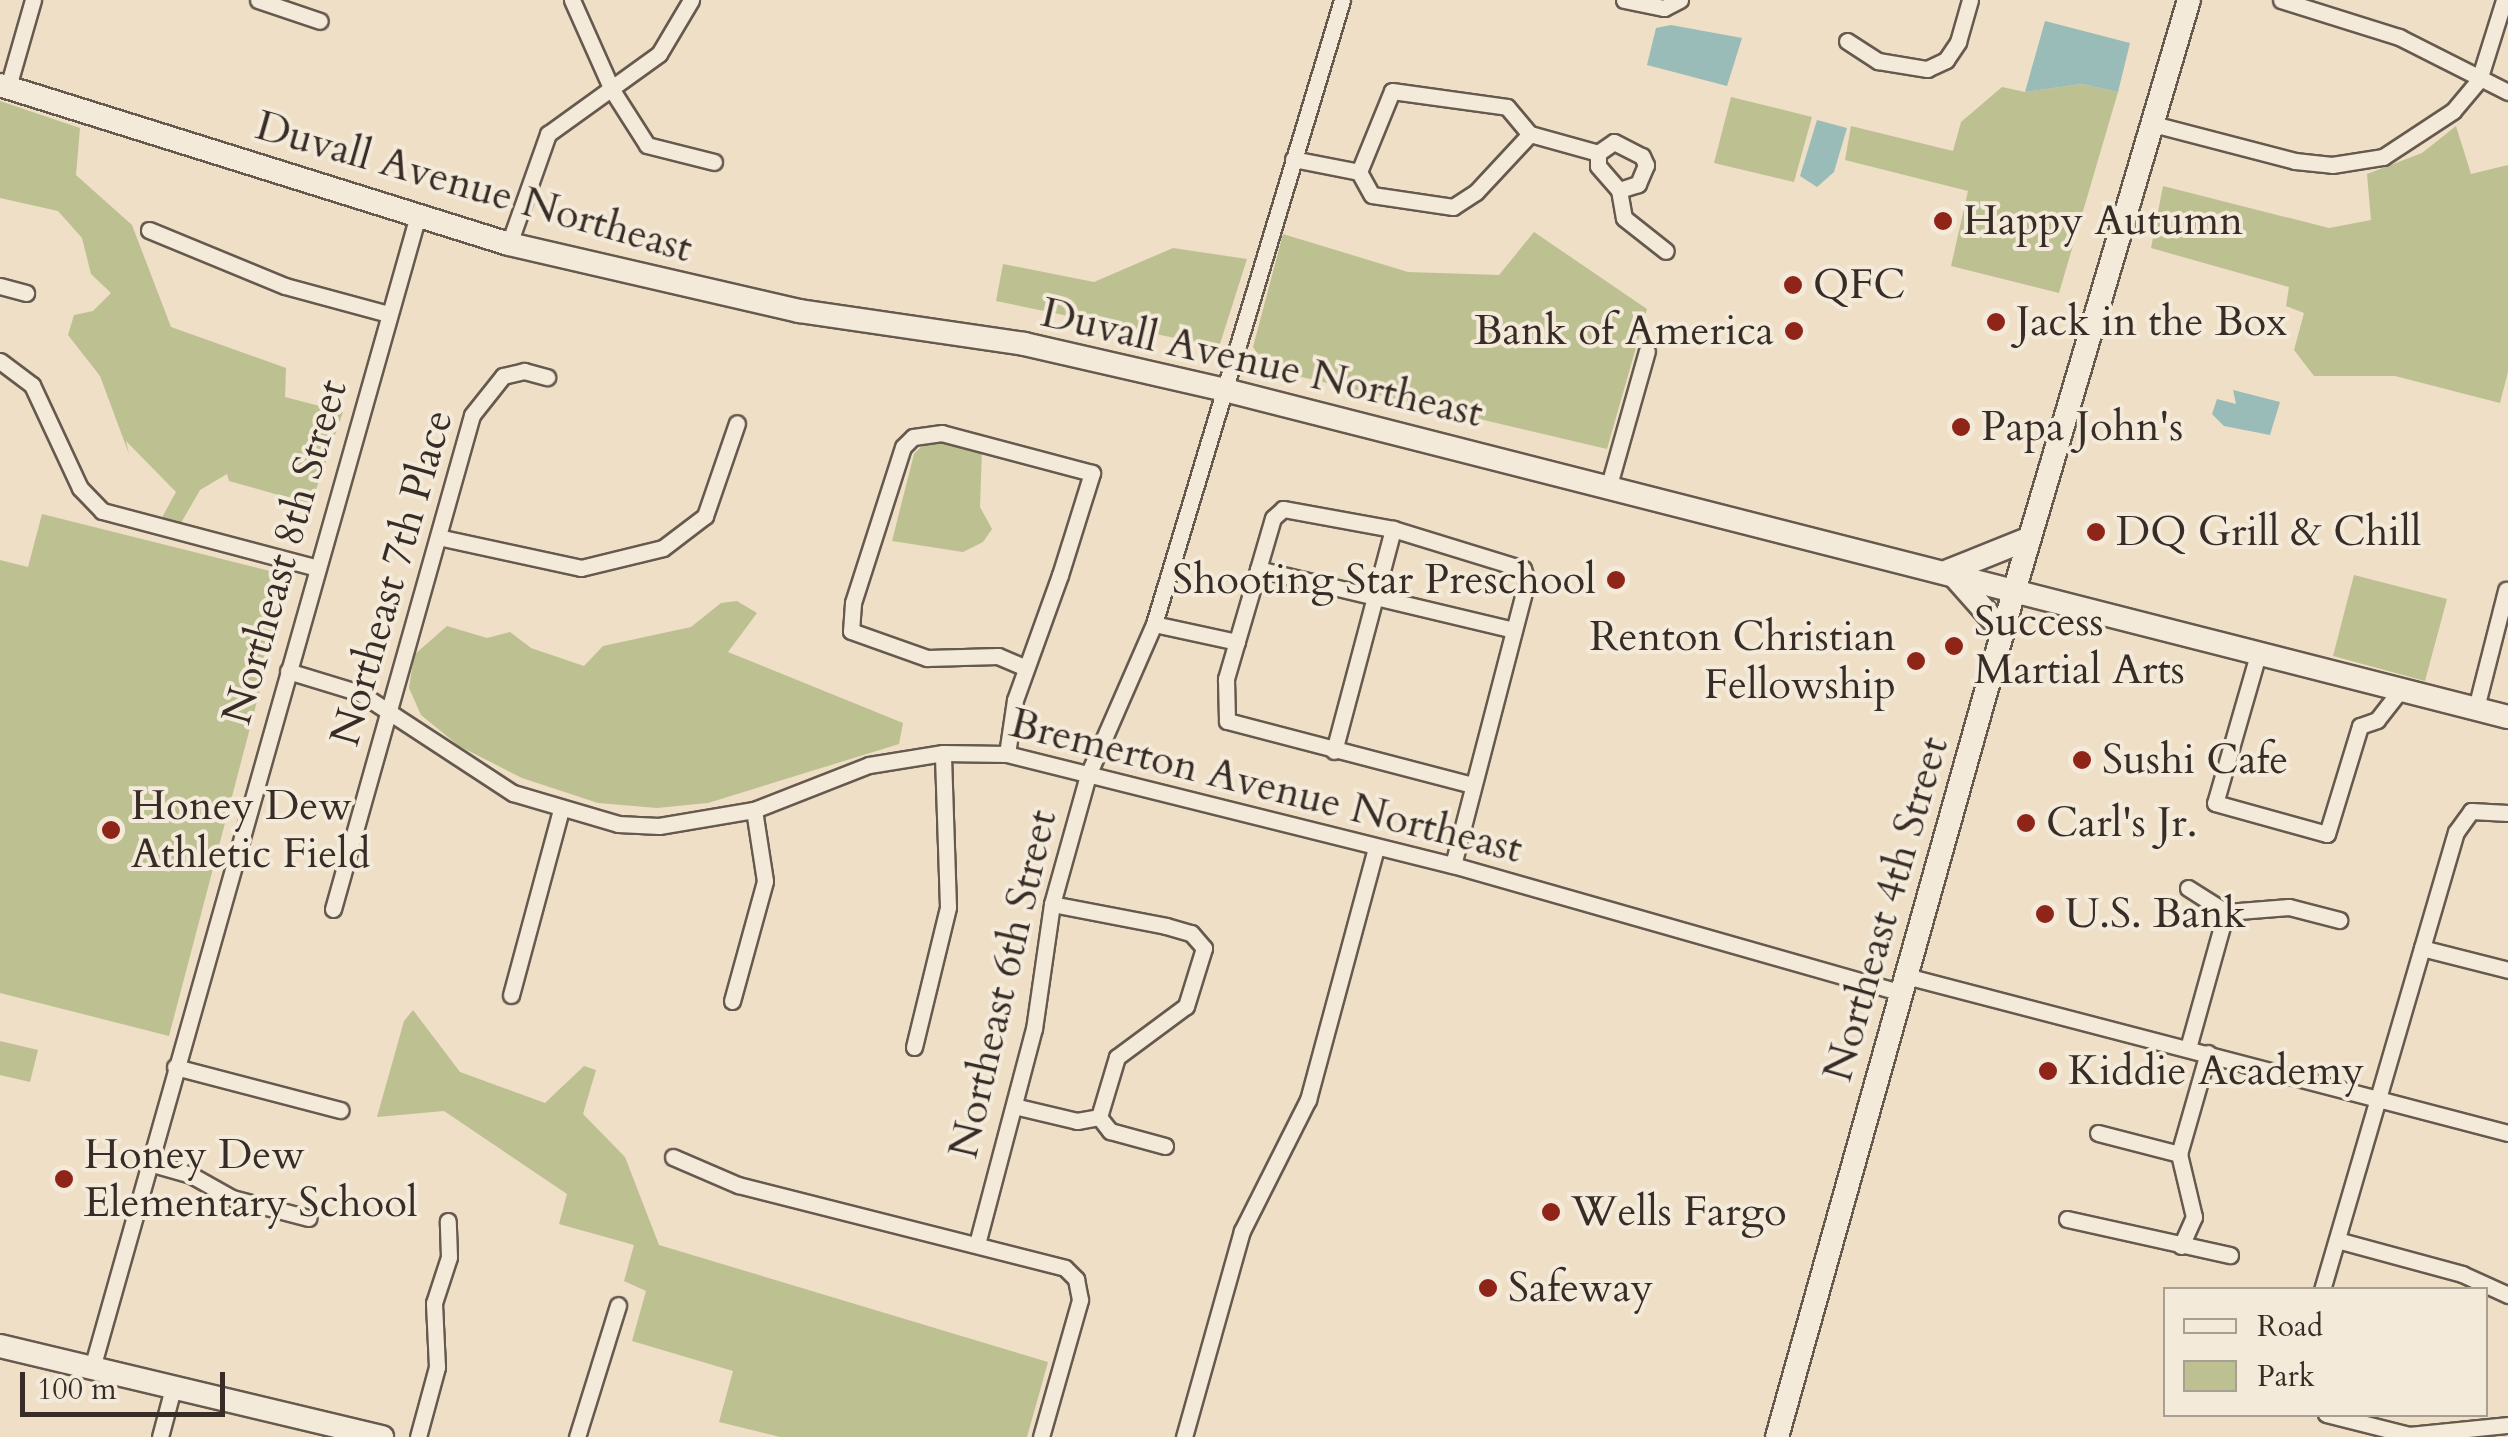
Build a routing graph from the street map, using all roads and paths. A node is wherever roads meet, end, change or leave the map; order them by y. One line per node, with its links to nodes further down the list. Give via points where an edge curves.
1 (32, 0): 15 (street)
2 (258, 0): 12 (street)
3 (572, 0): 16 (street)
4 (690, 0): 16 (street, via 658,54)
5 (1342, 0): 21 (street, Northeast 6th Street)
6 (1624, 0): 11 (street, via 1664,8)
7 (1970, 0): 13 (street, via 1946,60 1914,70 1878,61)
8 (2189, 0): 18 (main road, Northeast 4th Street)
9 (2281, 0): 14 (street, via 2386,31)
10 (2504, 0): 14 (street)
11 (1679, 1)
12 (320, 21)
13 (1847, 40)
14 (2479, 80): 17 (street); 18 (street, via 2415,141 2360,164 2295,161)
15 (4, 86): 25 (main road, Duvall Avenue Northeast, via 133,122)
16 (612, 90): 22 (street, via 647,144); 27 (street, via 548,134)
17 (2508, 92)
18 (2153, 124): 40 (main road, Northeast 4th Street)
19 (1530, 134): 20 (street); 23 (street, via 1476,192 1453,206 1372,195); 23 (street, via 1508,107 1392,92)
20 (1598, 153): 24 (street, via 1598,166); 24 (street, via 1614,142 1642,156 1646,165 1638,184)
21 (1293, 159): 23 (street); 35 (street, Northeast 6th Street)
22 (714, 162)
23 (1359, 172)
24 (1619, 190): 28 (street, via 1624,218)
25 (417, 219): 27 (main road, Duvall Avenue Northeast); 31 (street, Northeast 8th Street)
26 (149, 230): 31 (street, via 285,286)
27 (509, 244): 35 (main road, Duvall Avenue Northeast, via 799,312 1024,344)
28 (1666, 251)
29 (0, 286): 30 (street)
30 (26, 293)
31 (389, 314): 41 (street, Northeast 8th Street)
32 (1647, 351): 37 (street)
33 (0, 361): 41 (street, via 32,385 80,488 102,512)
34 (547, 377): 39 (street, Northeast 7th Place, via 524,371 486,390 472,415)
35 (1220, 389): 37 (main road, Duvall Avenue Northeast); 47 (street, Northeast 6th Street)
36 (738, 423): 39 (street, via 705,516 664,548 580,568)
37 (1609, 485): 43 (main road, Duvall Avenue Northeast)
38 (1393, 528): 42 (street, via 1282,510 1273,518); 46 (street); 48 (street, via 1523,569 1528,581)
39 (438, 536): 56 (street, Northeast 7th Place)
40 (2030, 538): 43 (main road); 44 (main road, Northeast 4th Street)
41 (317, 568): 53 (street, Northeast 8th Street)
42 (1258, 569): 46 (street); 50 (street)
43 (1948, 571): 44 (main road, Duvall Avenue Northeast); 49 (main road, via 1982,600)
44 (2015, 588): 49 (main road, Northeast 4th Street); 51 (main road, Duvall Avenue Northeast)
45 (2506, 590): 55 (street)
46 (1375, 597): 48 (street); 58 (street)
47 (1154, 624): 50 (street); 61 (street, Northeast 6th Street)
48 (1514, 630): 62 (street)
49 (2003, 631): 75 (main road, Northeast 4th Street)
50 (1237, 642): 58 (street, via 1222,697 1227,721)
51 (2259, 650): 54 (main road, Duvall Avenue Northeast); 54 (street, via 2215,803 2327,834 2360,726 2377,720)
52 (1026, 668): 52 (street, via 1092,473 942,432 913,437 903,447 853,602 851,631 927,658 998,656); 60 (street)
53 (288, 671): 56 (street, Bremerton Avenue Northeast, via 360,692); 81 (street, Northeast 8th Street)
54 (2402, 688): 55 (main road, Duvall Avenue Northeast)
55 (2476, 708): 57 (main road, Duvall Avenue Northeast)
56 (390, 710): 63 (street, Bremerton Avenue Northeast, via 478,775); 70 (street, Northeast 7th Place)
57 (2508, 717)
58 (1334, 752): 62 (street)
59 (943, 753): 60 (street, Bremerton Avenue Northeast); 64 (street, Bremerton Avenue Northeast, via 869,764); 78 (street, via 948,907)
60 (1007, 754): 61 (street, Bremerton Avenue Northeast)
61 (1088, 776): 66 (street, Bremerton Avenue Northeast); 69 (street, Northeast 6th Street)
62 (1472, 786): 67 (street)
63 (560, 810): 64 (street, Bremerton Avenue Northeast, via 658,826); 76 (street)
64 (754, 810): 77 (street, via 765,881)
65 (2508, 813): 73 (street, via 2472,811 2456,832)
66 (1376, 848): 67 (street, Bremerton Avenue Northeast); 113 (street, via 1308,1100 1242,1231)
67 (1453, 865): 75 (street, Bremerton Avenue Northeast)
68 (2188, 888): 71 (street)
69 (1052, 904): 83 (street, Northeast 6th Street); 85 (street, via 1166,926 1199,939 1204,948 1186,1006 1117,1057)
70 (333, 909)
71 (2226, 912): 72 (street, via 2289,907); 79 (street)
72 (2339, 920)
73 (2422, 948): 74 (street); 82 (street)
74 (2508, 970)
75 (1904, 985): 79 (street, Bremerton Avenue Northeast); 114 (main road, Northeast 4th Street)
76 (511, 995)
77 (732, 1002)
78 (914, 1047)
79 (2188, 1048): 80 (street, Bremerton Avenue Northeast)
80 (2208, 1053): 82 (street, Bremerton Avenue Northeast); 89 (street)
81 (175, 1067): 84 (street); 91 (street, Northeast 8th Street)
82 (2378, 1096): 87 (street, Bremerton Avenue Northeast); 95 (street)
83 (1014, 1106): 85 (street, via 1078,1121); 96 (street, Northeast 6th Street)
84 (340, 1110)
85 (1099, 1117): 88 (street, via 1110,1131)
86 (2098, 1132): 89 (street)
87 (2508, 1133)
88 (1165, 1146)
89 (2179, 1154): 97 (street, via 2194,1218)
90 (673, 1158): 96 (street, via 738,1185)
91 (149, 1163): 92 (street, via 191,1175 232,1198); 103 (street, Northeast 8th Street)
92 (308, 1218)
93 (2067, 1218): 97 (street)
94 (448, 1222): 110 (street, via 449,1258 434,1303 436,1367)
95 (2337, 1240): 99 (street); 100 (street, via 2462,1274)
96 (977, 1244): 112 (street, via 1065,1268 1076,1279 1080,1300)
97 (2181, 1246): 98 (street)
98 (2230, 1254)
99 (2323, 1287)
100 (2508, 1294)
101 (618, 1304): 111 (street)
102 (0, 1346): 103 (main road)
103 (92, 1368): 104 (main road)
104 (173, 1388): 107 (main road); 108 (street)
105 (2338, 1417): 106 (street, via 2409,1434)
106 (2508, 1424)
107 (336, 1431): 109 (main road)
108 (160, 1437)
109 (382, 1437)
110 (418, 1437)
111 (577, 1437)
112 (1040, 1437)
113 (1184, 1437)
114 (1777, 1437)

